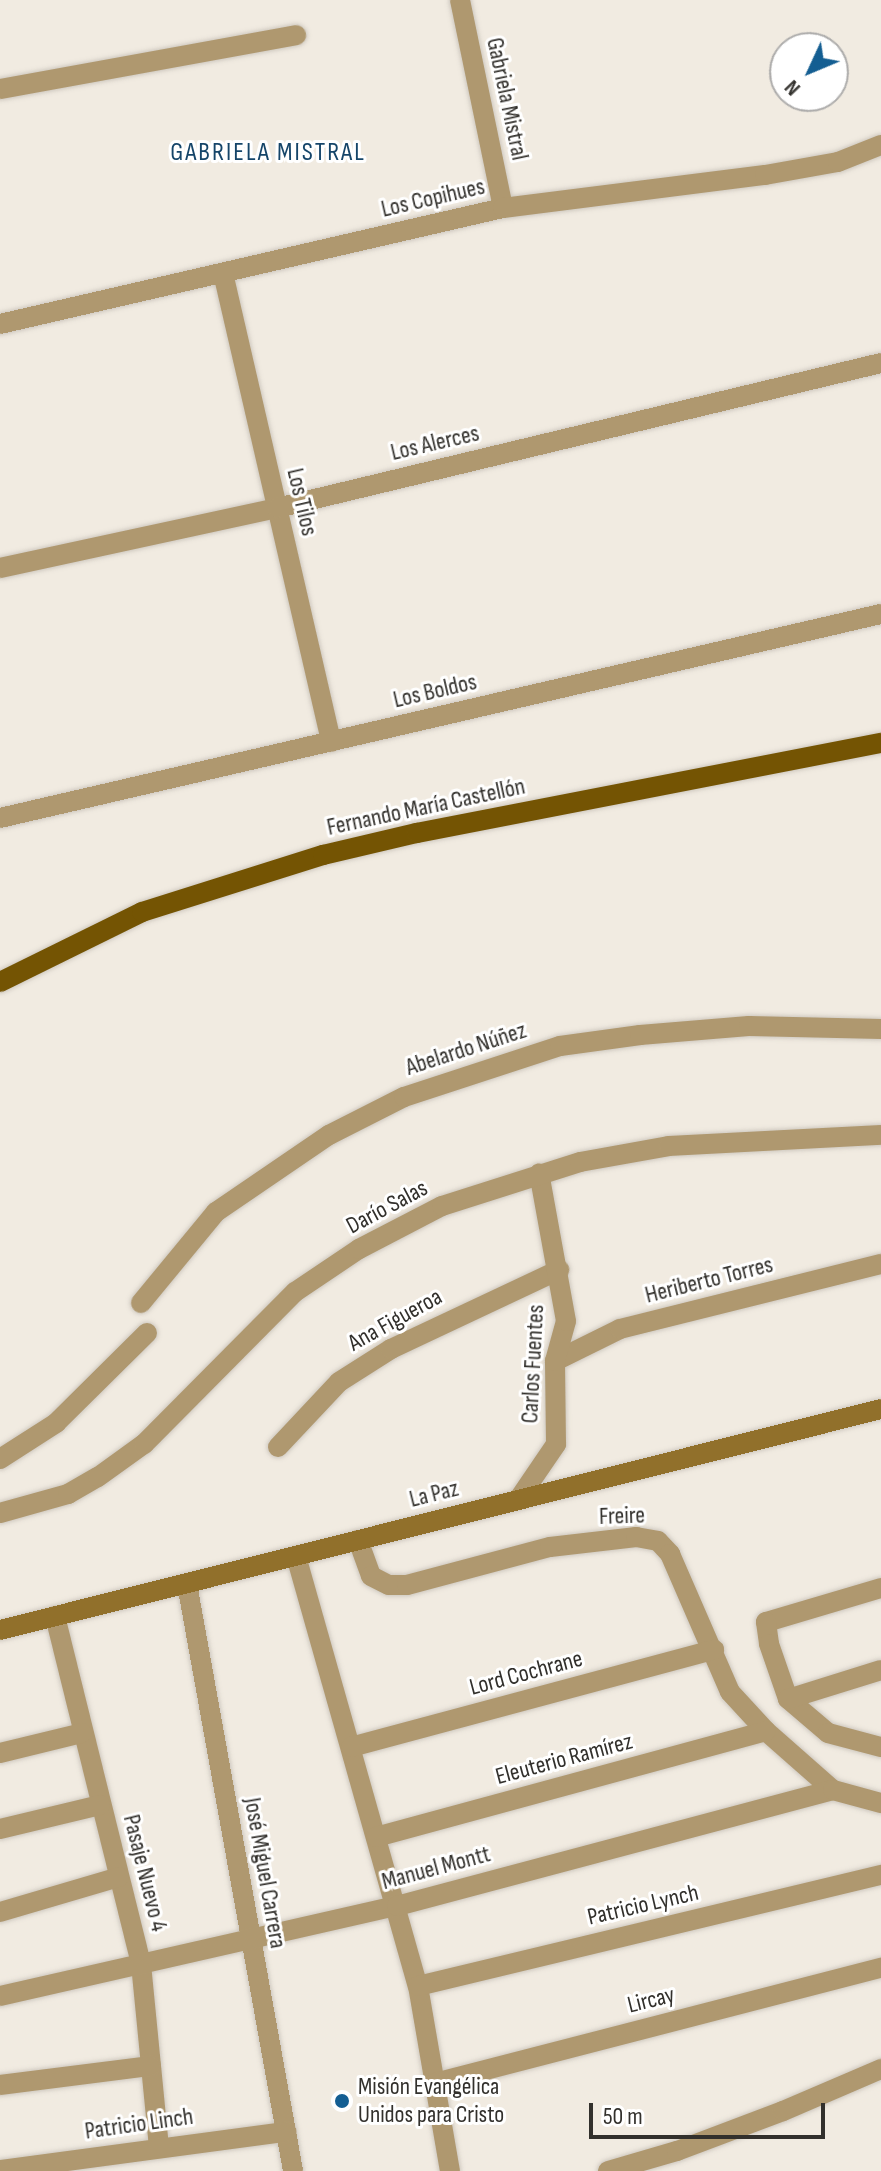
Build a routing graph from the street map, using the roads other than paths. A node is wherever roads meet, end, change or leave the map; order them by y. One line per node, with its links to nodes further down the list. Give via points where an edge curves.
1 (460, 0): 5 (street, Gabriela Mistral)
2 (296, 35): 3 (street)
3 (0, 89)
4 (881, 145): 5 (street, Los Copihues, via 838,162 765,175)
5 (503, 208): 6 (street, Los Copihues)
6 (223, 273): 7 (street, Los Copihues); 9 (street, Los Tilos)
7 (0, 324)
8 (881, 363): 9 (street, Los Alerces)
9 (277, 508): 10 (street, Los Alerces); 12 (street, Los Tilos)
10 (0, 568)
11 (881, 614): 12 (street, Los Boldos)
12 (331, 742): 14 (street, Los Boldos)
13 (881, 743): 15 (main road, Fernando María Castellón, via 323,855 142,912)
14 (0, 818)
15 (0, 982)
16 (881, 1029): 21 (street, Abelardo Núñez, via 749,1026 626,1036 560,1046 404,1097 329,1135 216,1212)
17 (881, 1135): 18 (street, Darío Salas, via 669,1146)
18 (539, 1173): 20 (street, Carlos Fuentes); 28 (street, Darío Salas, via 442,1206 359,1249 295,1292 132,1452 68,1494)
19 (881, 1264): 23 (street, Heriberto Torres, via 620,1329)
20 (559, 1270): 23 (street, Carlos Fuentes, via 566,1321); 25 (street, Ana Figueroa, via 391,1349 339,1382)
21 (141, 1303)
22 (147, 1333): 26 (street, via 56,1423)
23 (555, 1361): 27 (street, Carlos Fuentes, via 556,1444)
24 (881, 1409): 27 (street, La Paz)
25 (278, 1447)
26 (0, 1459)
27 (518, 1500): 29 (street, La Paz)
28 (0, 1513)
29 (358, 1540): 30 (street, La Paz); 35 (street, Freire, via 371,1576 389,1585 407,1585 550,1547 648,1537 670,1554)
30 (296, 1556): 31 (street, La Paz); 40 (street)
31 (187, 1584): 33 (street, La Paz); 52 (street, José Miguel Carrera)
32 (881, 1588): 37 (street, via 766,1622)
33 (55, 1616): 34 (street, La Paz); 39 (street, Pasaje Nuevo 4)
34 (0, 1630)
35 (714, 1650): 38 (street, Freire, via 730,1692); 40 (street, Lord Cochrane)
36 (881, 1670): 37 (street)
37 (788, 1699): 41 (street, via 828,1733)
38 (766, 1731): 43 (street, Freire); 47 (street, Eleuterio Ramírez)
39 (82, 1733): 42 (street); 45 (street, Pasaje Nuevo 4)
40 (351, 1747): 47 (street)
41 (881, 1747)
42 (0, 1753)
43 (833, 1790): 44 (street); 50 (street, Manuel Montt)
44 (881, 1803)
45 (100, 1805): 46 (street); 49 (street, Pasaje Nuevo 4)
46 (0, 1829)
47 (376, 1837): 50 (street)
48 (881, 1875): 55 (street, Patricio Lynch)
49 (119, 1877): 51 (street); 53 (street, Pasaje Nuevo 4)
50 (397, 1906): 52 (street, Manuel Montt); 55 (street)
51 (0, 1912)
52 (251, 1941): 53 (street, Manuel Montt); 61 (street, José Miguel Carrera)
53 (141, 1964): 56 (street, Manuel Montt); 57 (street, Pasaje Nuevo 4)
54 (881, 1968): 59 (street, Lircay)
55 (418, 1986): 59 (street)
56 (0, 1996)
57 (151, 2066): 60 (street); 62 (street, Pasaje Nuevo 4)
58 (881, 2069): 66 (street, via 677,2151)
59 (435, 2083): 65 (street)
60 (0, 2085)
61 (286, 2132): 62 (street, Patricio Linch); 64 (street, José Miguel Carrera)
62 (159, 2147): 63 (street, Patricio Linch)
63 (0, 2170)
64 (293, 2171)
65 (450, 2171)
66 (608, 2171)

